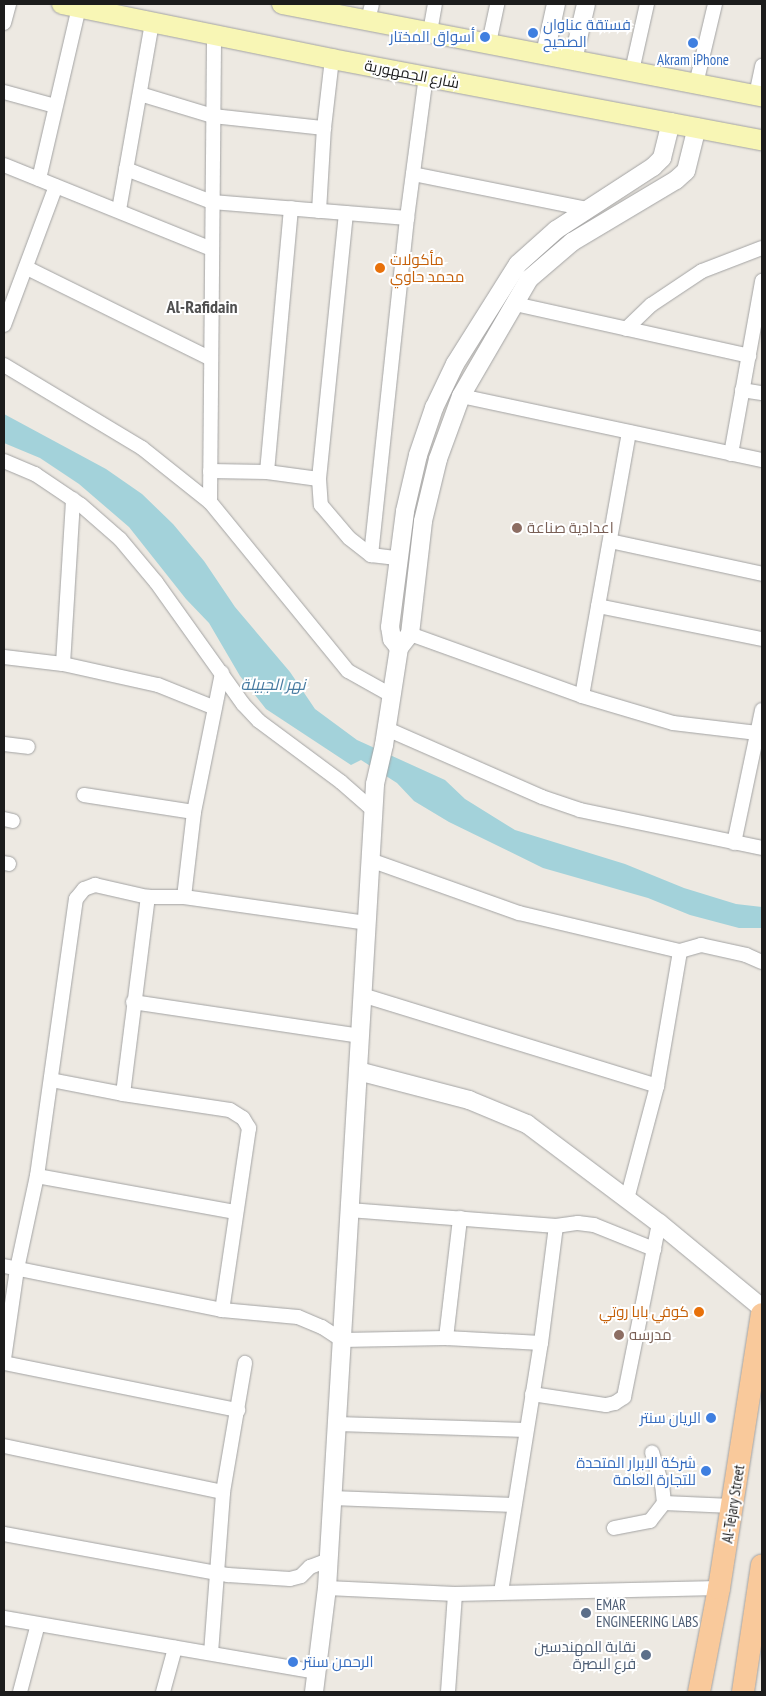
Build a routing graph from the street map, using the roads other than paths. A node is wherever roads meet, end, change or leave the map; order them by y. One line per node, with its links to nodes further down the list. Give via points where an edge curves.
1 (9, 4): 13 (street)
2 (282, 4): 10 (main road)
3 (436, 4): 14 (street)
4 (497, 4): 16 (street)
5 (556, 4): 17 (street)
6 (586, 4): 19 (street)
7 (647, 4): 21 (street)
8 (715, 4): 23 (street)
9 (70, 6): 12 (main road, شارع الجمهورية); 27 (street)
10 (309, 6): 11 (main road)
11 (370, 12): 14 (main road)
12 (152, 22): 15 (main road, شارع الجمهورية); 25 (street)
13 (4, 23)
14 (430, 32): 16 (main road)
15 (214, 34): 18 (main road, شارع الجمهورية); 28 (street)
16 (489, 43): 17 (main road)
17 (544, 54): 19 (main road)
18 (332, 59): 22 (main road, شارع الجمهورية); 31 (street)
19 (573, 60): 21 (main road)
20 (762, 66): 26 (street)
21 (632, 71): 23 (main road)
22 (426, 76): 29 (main road, شارع الجمهورية); 35 (street)
23 (696, 84): 26 (main road)
24 (4, 92): 27 (street)
25 (140, 94): 28 (street); 34 (street)
26 (759, 96)
27 (56, 106): 36 (street)
28 (213, 116): 31 (street); 39 (street)
29 (671, 122): 30 (main road, شارع الجمهورية); 38 (street, via 662,158 642,176)
30 (697, 127): 32 (main road, شارع الجمهورية); 40 (street, via 686,171)
31 (324, 128): 44 (street)
32 (762, 140)
33 (4, 165): 36 (street)
34 (126, 169): 39 (street); 43 (street)
35 (413, 174): 42 (street); 46 (street)
36 (39, 178): 37 (street)
37 (56, 186): 43 (street); 49 (street)
38 (623, 186): 40 (street); 42 (street)
39 (212, 202): 41 (street); 48 (street)
40 (637, 204): 51 (street, via 594,228 548,260 529,279)
41 (291, 208): 44 (street); 65 (street)
42 (586, 209): 71 (street, via 556,230 518,264 455,364 434,408 418,455 404,511)
43 (119, 210): 48 (street)
44 (320, 211): 45 (street)
45 (346, 213): 46 (street); 66 (street)
46 (407, 218): 70 (street)
47 (762, 248): 53 (street, via 702,271 651,305)
48 (212, 249): 55 (street)
49 (27, 268): 52 (street); 55 (street)
50 (762, 280): 54 (street)
51 (515, 304): 53 (street); 59 (street)
52 (4, 325)
53 (626, 329): 54 (street)
54 (748, 356): 57 (street)
55 (211, 359): 64 (street)
56 (4, 365): 68 (street, via 142,448)
57 (742, 390): 58 (street); 61 (street)
58 (762, 394)
59 (461, 396): 60 (street); 75 (street, via 438,459 423,521)
60 (629, 432): 61 (street); 69 (street)
61 (731, 454): 62 (street)
62 (762, 460)
63 (4, 461): 67 (street, via 35,474)
64 (210, 471): 65 (street); 68 (street)
65 (267, 472): 66 (street)
66 (319, 479): 70 (street, via 321,505 349,538)
67 (72, 499): 79 (street); 80 (street, via 120,539)
68 (210, 502): 81 (street, via 348,670)
69 (610, 541): 72 (street); 73 (street)
70 (371, 555): 71 (street)
71 (397, 558): 74 (street)
72 (762, 574)
73 (598, 606): 76 (street); 82 (street)
74 (390, 627): 75 (street); 77 (street)
75 (410, 634): 77 (street); 82 (street)
76 (762, 639)
77 (399, 648): 81 (street)
78 (4, 657): 79 (street)
79 (64, 664): 83 (street, via 158,685)
80 (222, 672): 83 (street); 90 (street, via 243,704 259,721)
81 (393, 696): 86 (street)
82 (582, 696): 85 (street, via 673,722)
83 (215, 708): 91 (street)
84 (762, 710): 85 (street)
85 (757, 733): 92 (street)
86 (386, 737): 90 (street, via 375,784); 92 (street, via 542,797 620,820)
87 (4, 744): 88 (street)
88 (28, 747)
89 (84, 795): 91 (street)
90 (373, 810): 94 (street)
91 (194, 812): 95 (street)
92 (734, 843): 93 (street)
93 (762, 848)
94 (370, 860): 97 (street); 98 (street, via 519,913)
95 (184, 897): 96 (street); 97 (street)
96 (148, 898): 101 (street); 104 (street, via 95,885 84,889 76,899)
97 (366, 922): 100 (street)
98 (680, 951): 99 (street, via 701,945); 105 (street)
99 (762, 962)
100 (362, 995): 102 (street); 105 (street)
101 (133, 1002): 102 (street); 106 (street)
102 (360, 1036): 103 (street)
103 (358, 1071): 108 (street, via 470,1100 506,1114 527,1124); 109 (street)
104 (51, 1080): 106 (street); 107 (street)
105 (657, 1086): 108 (street)
106 (123, 1094): 110 (street, via 230,1110 243,1118 249,1128)
107 (37, 1176): 110 (street); 115 (street)
108 (627, 1199): 112 (street)
109 (349, 1210): 111 (street); 120 (street)
110 (236, 1212): 117 (street)
111 (460, 1218): 113 (street); 119 (street)
112 (660, 1223): 114 (street); 116 (street)
113 (556, 1226): 114 (street, via 594,1225); 121 (street)
114 (654, 1249): 125 (street, via 624,1397 606,1405)
115 (10, 1268): 117 (street); 122 (street)
116 (762, 1308)
117 (222, 1310): 120 (street, via 298,1318 322,1327)
118 (762, 1314): 135 (main road, Al-Tejary Street)
119 (446, 1338): 120 (street); 121 (street)
120 (342, 1340): 127 (street)
121 (541, 1343): 125 (street)
122 (4, 1359)
123 (4, 1363): 126 (street)
124 (245, 1363): 126 (street)
125 (532, 1394): 128 (street)
126 (238, 1410): 131 (street)
127 (336, 1424): 128 (street); 132 (street)
128 (526, 1430): 134 (street)
129 (4, 1446): 131 (street)
130 (652, 1453): 133 (street)
131 (223, 1492): 140 (street)
132 (332, 1498): 134 (street); 138 (street)
133 (664, 1503): 135 (street); 136 (street, via 650,1521)
134 (514, 1505): 144 (street)
135 (732, 1506): 142 (main road, Al-Tejary Street)
136 (614, 1528)
137 (4, 1534): 140 (street)
138 (328, 1560): 140 (street, via 290,1579); 141 (street)
139 (762, 1565): 143 (main road)
140 (216, 1573): 149 (street)
141 (327, 1588): 145 (street); 150 (street)
142 (719, 1588): 144 (street); 155 (main road, Al-Tejary Street)
143 (760, 1589): 156 (main road)
144 (502, 1592): 145 (street)
145 (455, 1594): 154 (street)
146 (4, 1618): 147 (street)
147 (38, 1624): 148 (street); 151 (street)
148 (175, 1648): 149 (street); 152 (street)
149 (211, 1653): 150 (street)
150 (318, 1672): 153 (street)
151 (20, 1692)
152 (163, 1692)
153 (314, 1692)
154 (448, 1692)
155 (699, 1692)
156 (743, 1692)

